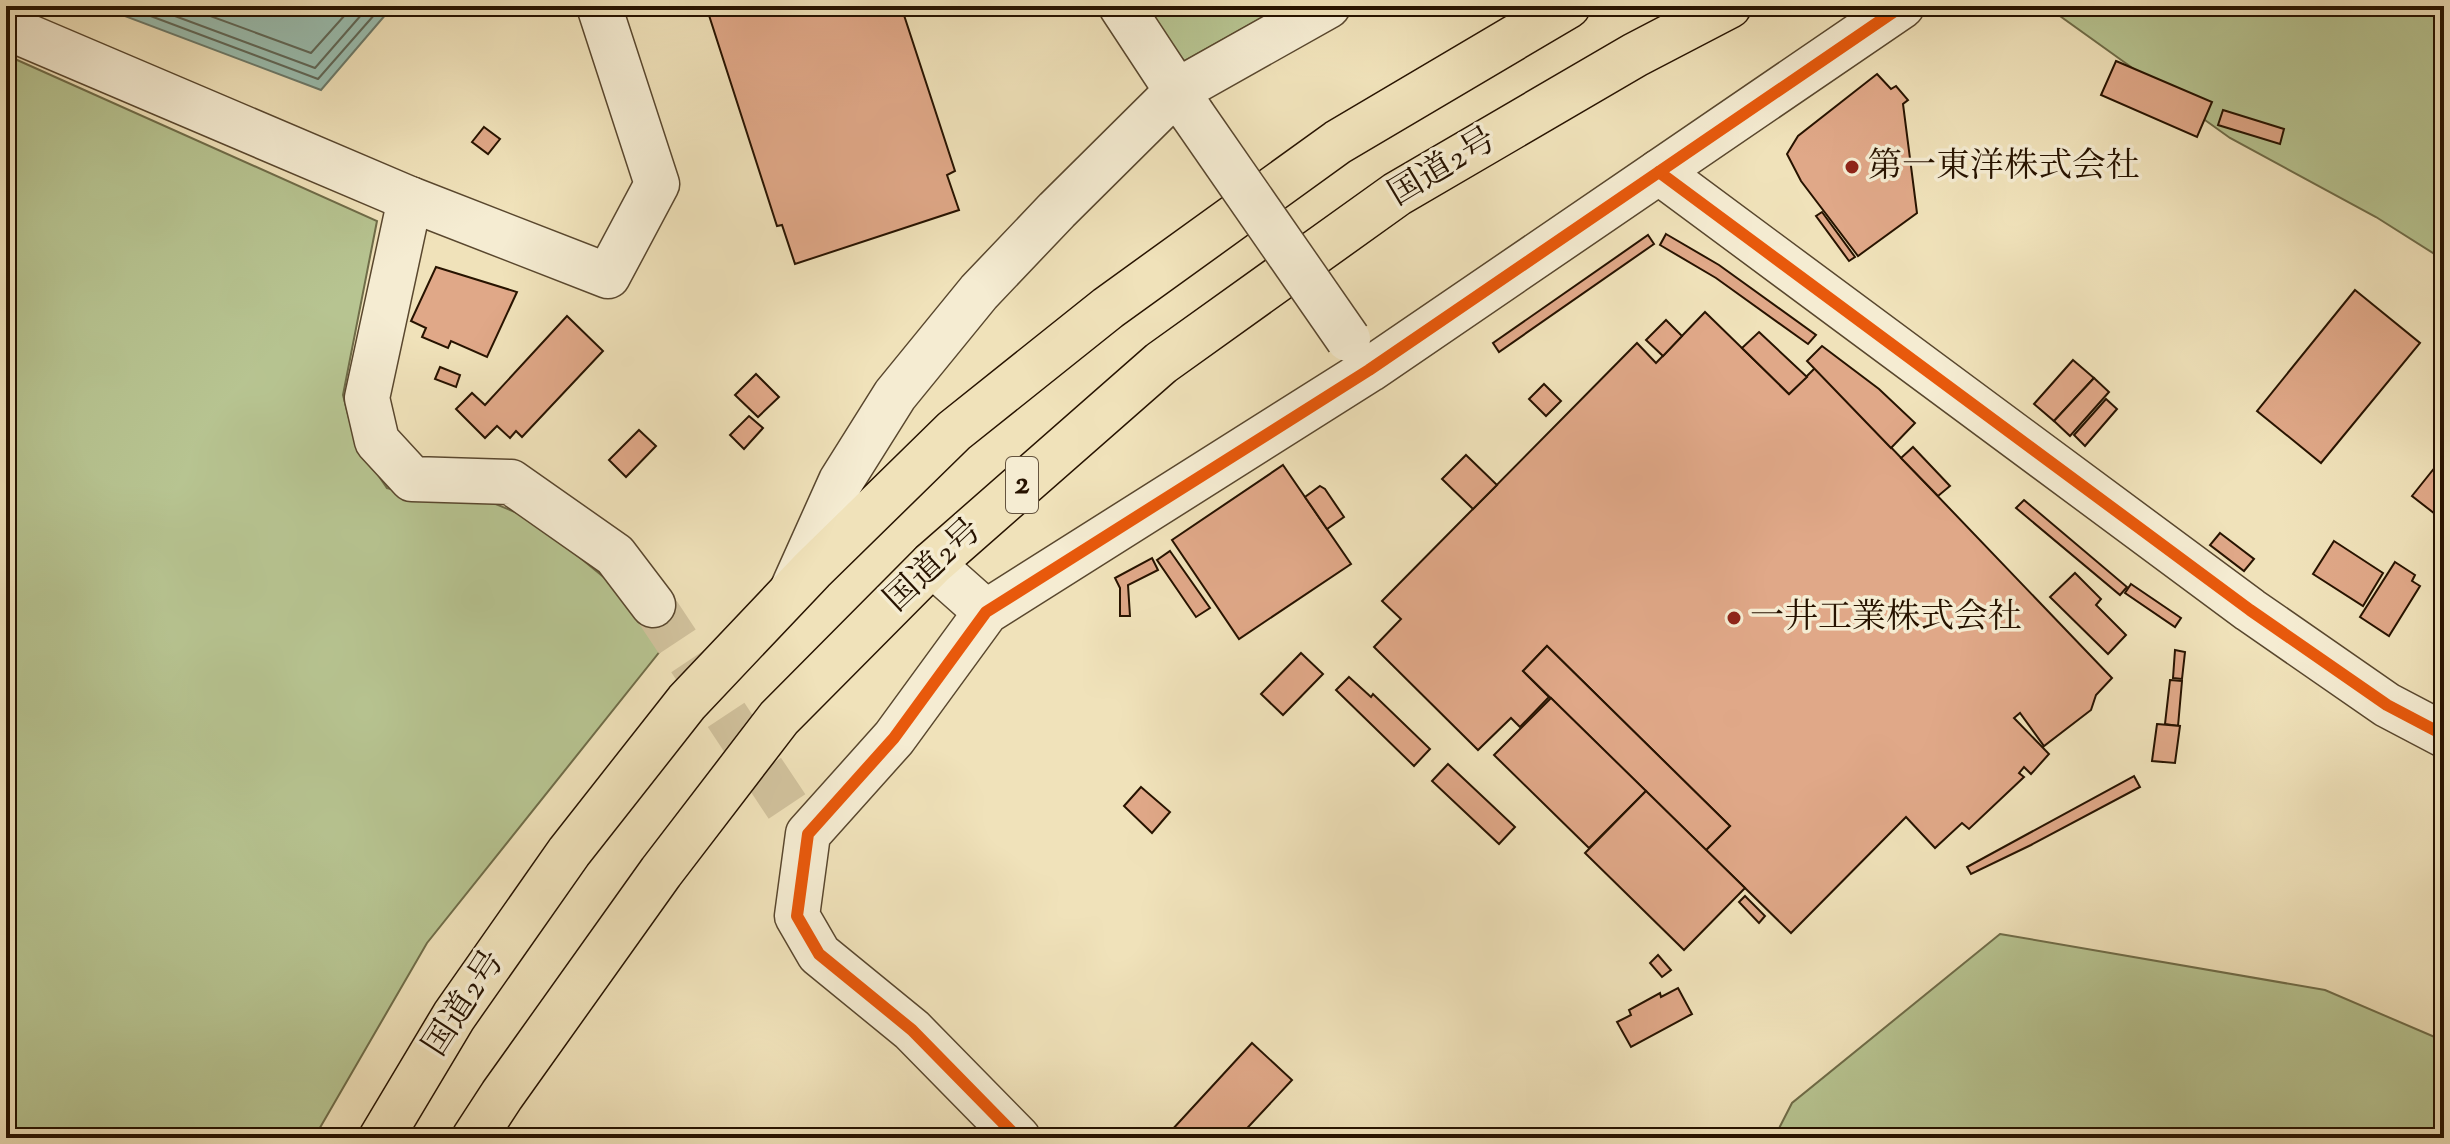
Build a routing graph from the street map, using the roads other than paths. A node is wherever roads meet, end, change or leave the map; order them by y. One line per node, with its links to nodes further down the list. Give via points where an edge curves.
1 (599, 6): 10 (street, via 657,184 608,276)
2 (1121, 6): 8 (street)
3 (1328, 6): 8 (street)
4 (1568, 6): 13 (highway, 国道2号, via 1338,142 1108,308 954,431)
5 (1729, 6): 12 (highway, 国道2号 / 2, via 1397,194 1161,363)
6 (1902, 6): 9 (street)
7 (6, 27): 10 (street)
8 (1184, 102): 11 (street, bridge); 13 (street, via 979,292 895,395 841,481)
9 (1659, 172): 11 (street); 16 (street, via 2250,610 2387,705)
10 (410, 199): 14 (street, via 367,398 377,441 412,479 511,482 615,555)
11 (1359, 354): 15 (street)
12 (932, 564): 15 (street); 17 (highway, 国道2号 / 2, via 779,718)
13 (790, 594): 18 (highway, 国道2号, via 687,702 569,852 454,1016)
14 (653, 605)
15 (986, 612): 21 (street, via 894,738 798,821 797,916 819,954 912,1030)
16 (2444, 735)
17 (502, 1095): 19 (highway, 国道2号 / 2); 20 (highway)
18 (381, 1138)
19 (474, 1138)
20 (488, 1138)
21 (1018, 1138)

